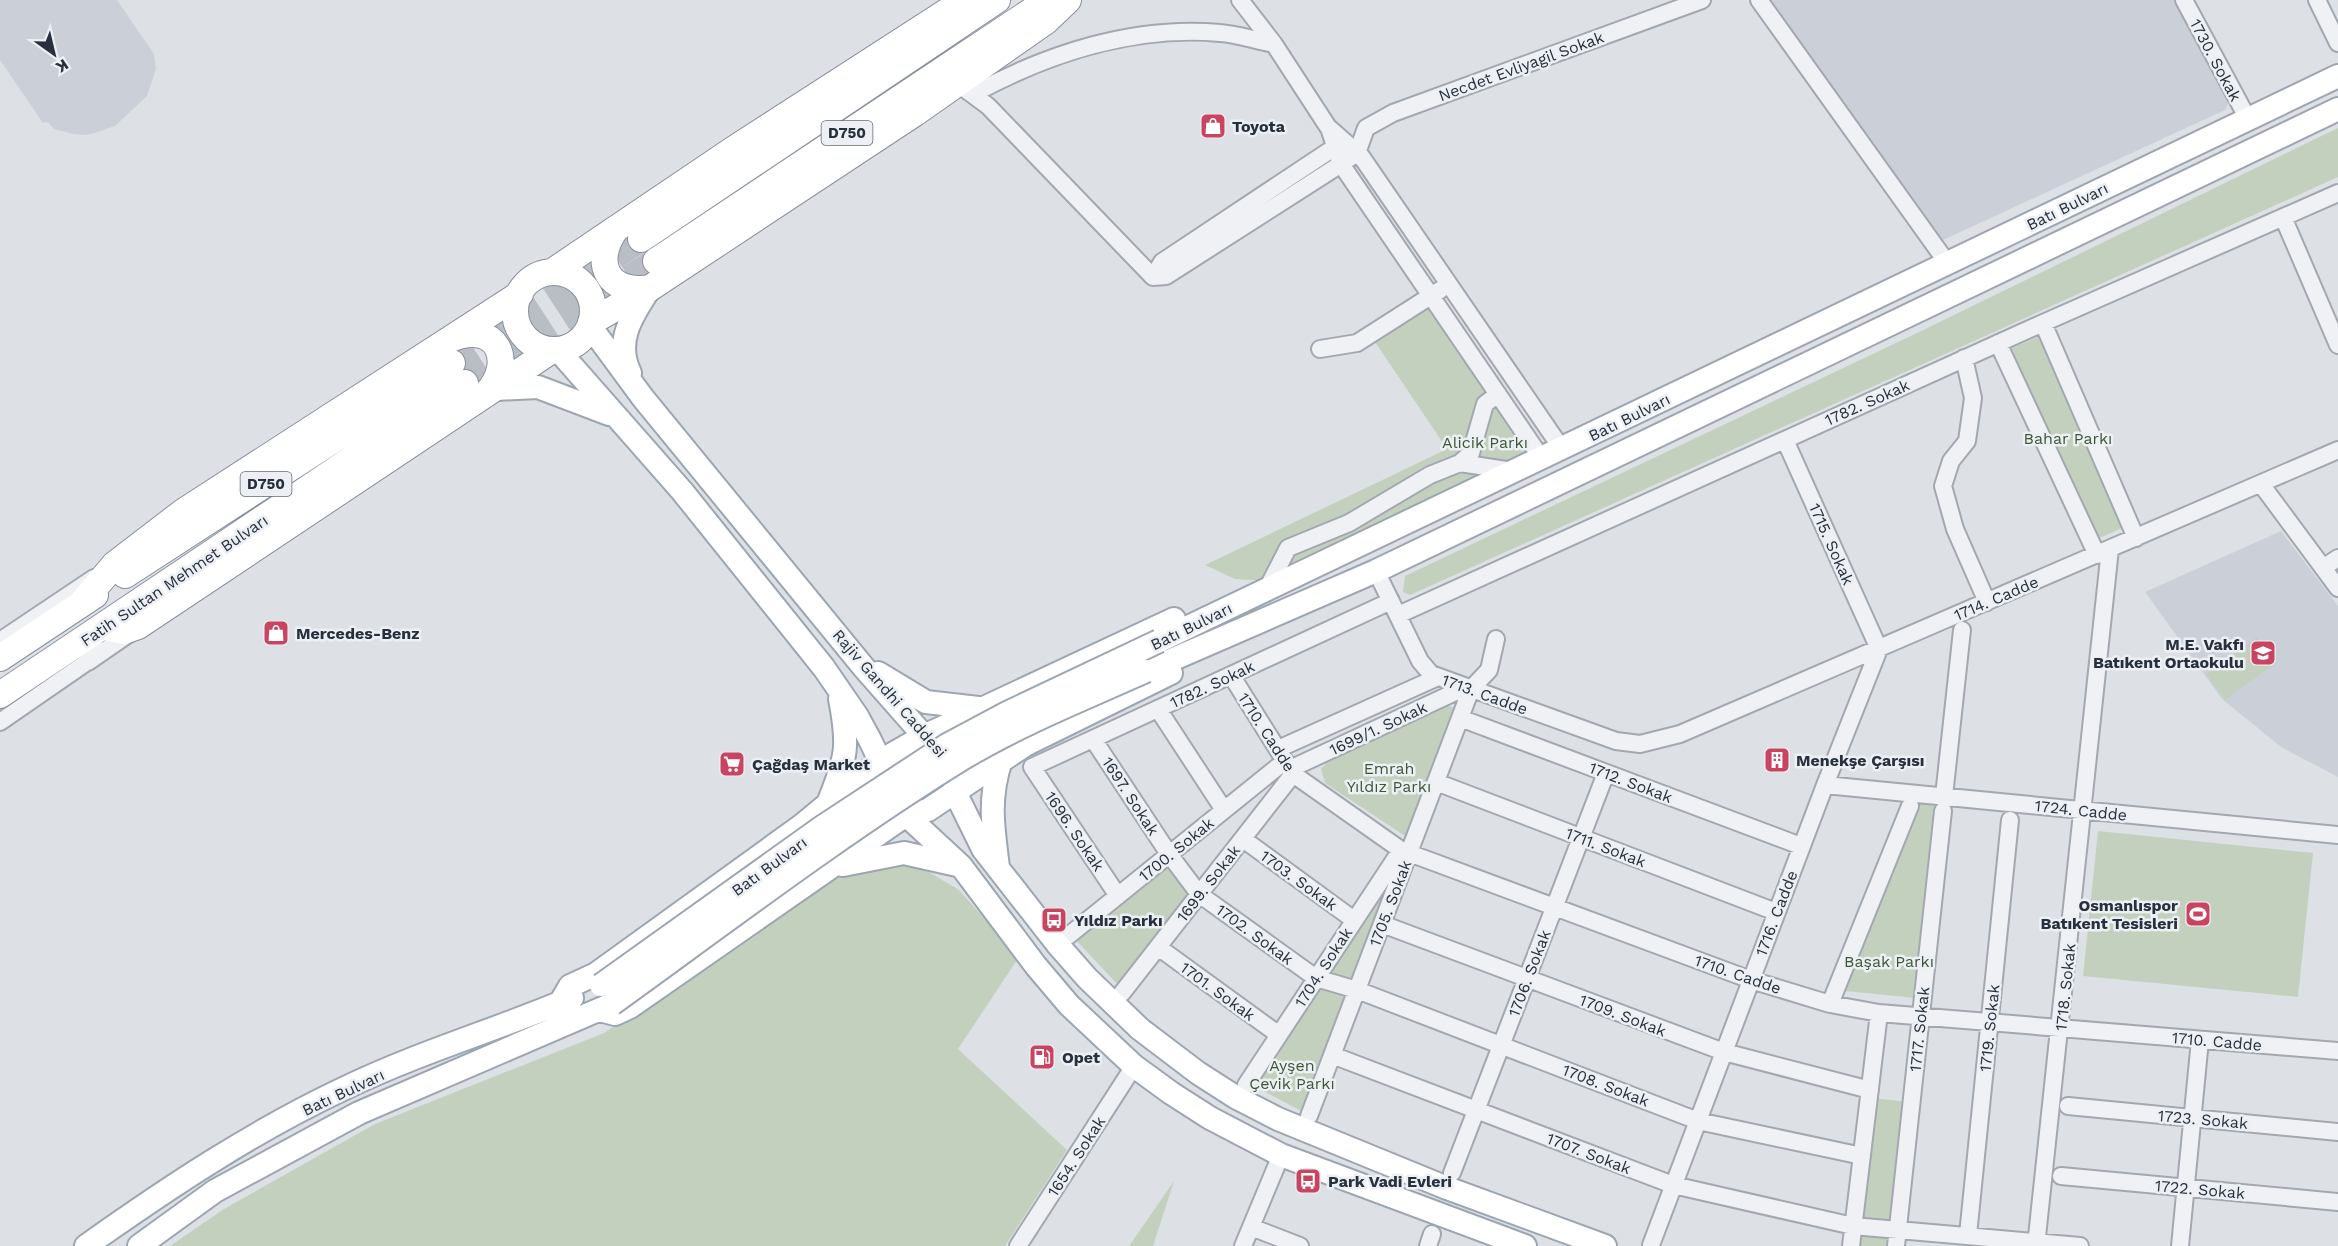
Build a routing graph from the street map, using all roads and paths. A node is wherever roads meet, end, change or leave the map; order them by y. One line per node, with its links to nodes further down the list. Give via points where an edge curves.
1 (965, 0): 22 (highway)
2 (997, 0): 23 (highway, D750)
3 (1048, 0): 24 (highway, D750)
4 (1068, 0): 13 (highway)
5 (1240, 0): 11 (street)
6 (1702, 0): 16 (street, Necdet Evliyagil Sokak, via 1393,113)
7 (1759, 0): 25 (street)
8 (2184, 0): 15 (street, 1730. Sokak)
9 (2317, 0): 10 (street)
10 (2338, 43)
11 (1274, 44): 13 (street, via 1220,33 1151,33 1081,49); 17 (street)
12 (2338, 76): 15 (main road, Batı Bulvarı)
13 (965, 89): 27 (street, via 988,106); 29 (highway)
14 (2338, 109): 56 (main road, Batı Bulvarı)
15 (2248, 120): 25 (main road, Batı Bulvarı)
16 (1366, 128): 17 (street, Necdet Evliyagil Sokak); 18 (street)
17 (1340, 144): 18 (street); 19 (street); 27 (street, Necdet Evliyagil Sokak, via 1161,262)
18 (1357, 153): 19 (street); 28 (street)
19 (1341, 164): 27 (street, via 1167,276); 31 (street)
20 (2338, 193): 21 (street, 1782. Sokak)
21 (2283, 217): 32 (street, 1782. Sokak); 35 (street)
22 (615, 230): 26 (highway); 29 (highway, via 606,243 603,258 610,278 629,289)
23 (641, 239)
24 (656, 261)
25 (1948, 264): 45 (main road, Batı Bulvarı)
26 (552, 272): 30 (highway, via 531,280); 33 (highway, via 574,277 583,284 593,304)
27 (1153, 277)
28 (1449, 284): 31 (street); 45 (street)
29 (650, 288): 33 (highway); 41 (main road, via 629,321 623,344 626,365)
30 (520, 294): 37 (highway, via 515,312 523,335 533,344); 39 (highway)
31 (1431, 296): 36 (street, via 1357,343); 40 (street)
32 (2043, 322): 34 (street, 1782. Sokak); 51 (street)
33 (591, 324): 37 (highway, via 582,339 571,347); 41 (main road, Rajiv Gandhi Caddesi)
34 (1998, 343): 38 (street, 1782. Sokak); 52 (street)
35 (2338, 345)
36 (1320, 349)
37 (555, 350): 39 (highway); 42 (main road, Rajiv Gandhi Caddesi)
38 (1964, 358): 43 (street, 1782. Sokak); 60 (street, via 1973,398 1967,441 1951,461 1943,486 1955,529)
39 (467, 375): 42 (main road, via 538,387); 54 (highway, via 183,512); 61 (highway, Fatih Sultan Mehmet Bulvarı / D750); 64 (highway); 65 (highway, Fatih Sultan Mehmet Bulvarı / D750)
40 (1498, 394): 45 (street); 46 (street, via 1485,404 1471,453)
41 (643, 398): 72 (main road, Rajiv Gandhi Caddesi)
42 (616, 417): 75 (main road, Rajiv Gandhi Caddesi, via 682,491)
43 (1785, 440): 62 (street, 1782. Sokak); 69 (street, 1715. Sokak)
44 (2338, 450): 48 (street, 1714. Cadde)
45 (1552, 454): 47 (main road, Batı Bulvarı)
46 (1460, 463): 47 (street); 49 (street, via 1430,475)
47 (1515, 472): 50 (main road, Batı Bulvarı)
48 (2261, 484): 51 (street, 1714. Cadde); 55 (street)
49 (1380, 505): 50 (street); 58 (street, via 1349,523 1288,548)
50 (1394, 530): 57 (main road, Batı Bulvarı)
51 (2136, 538): 52 (street, 1714. Cadde)
52 (2104, 552): 60 (street, 1714. Cadde); 97 (street, 1718. Sokak)
53 (2338, 558): 55 (street)
54 (115, 564): 61 (highway); 68 (street)
55 (2324, 568): 59 (street)
56 (1376, 571): 62 (street, 1713. Cadde); 63 (main road, Batı Bulvarı)
57 (1300, 574): 58 (main road, via 1289,573); 122 (main road, Batı Bulvarı, bridge, via 1007,713 946,746 822,827)
58 (1270, 581): 78 (main road, via 1162,624)
59 (2338, 588)
60 (1987, 602): 69 (street, 1714. Cadde)
61 (81, 604): 70 (highway, Fatih Sultan Mehmet Bulvarı / D750)
62 (1395, 608): 73 (street, 1782. Sokak); 74 (street, 1713. Cadde, via 1420,661)
63 (1276, 614): 85 (main road, via 1260,632 1063,724); 122 (main road, Batı Bulvarı, bridge, via 1146,670 963,759)
64 (154, 616): 65 (highway, via 124,631); 71 (street)
65 (99, 630): 71 (street, via 93,653); 77 (highway, Fatih Sultan Mehmet Bulvarı / D750)
66 (1962, 630): 94 (street, 1717. Sokak)
67 (1496, 639): 76 (street, via 1489,670)
68 (0, 641)
69 (1879, 649): 84 (street, 1714. Cadde, via 1680,734); 91 (street, 1716. Cadde)
70 (0, 658)
71 (84, 664): 81 (street)
72 (866, 669): 78 (main road, via 926,702); 82 (main road, Rajiv Gandhi Caddesi)
73 (1231, 675): 79 (street, 1782. Sokak); 87 (street, 1710. Cadde)
74 (1438, 677): 76 (street, 1713. Cadde); 87 (street, 1699/1. Sokak)
75 (837, 686): 86 (main road, Rajiv Gandhi Caddesi); 93 (main road, via 847,743 845,760)
76 (1468, 688): 80 (street, 1705. Sokak); 84 (street, 1713. Cadde, via 1616,741); 87 (street, 1699/1. Sokak)
77 (0, 695)
78 (985, 707): 82 (main road)
79 (1158, 709): 83 (street, 1782. Sokak); 96 (street)
80 (1460, 718): 89 (street, 1712. Sokak); 90 (street, 1705. Sokak)
81 (0, 722)
82 (924, 736): 86 (main road); 92 (main road, Rajiv Gandhi Caddesi, via 947,755 956,774)
83 (1093, 739): 88 (street, 1782. Sokak); 105 (street, 1697. Sokak)
84 (1652, 742)
85 (1000, 760): 92 (main road); 108 (main road, via 991,803)
86 (880, 761): 93 (main road); 98 (main road, Rajiv Gandhi Caddesi, via 880,780 885,792)
87 (1286, 763): 96 (street, 1700. Sokak); 102 (street, 1699. Sokak); 104 (street, 1710. Cadde)
88 (1032, 767): 110 (street, 1696. Sokak)
89 (1606, 773): 101 (street, 1706. Sokak); 103 (street, 1712. Sokak)
90 (1436, 782): 101 (street, 1711. Sokak); 104 (street, 1705. Sokak)
91 (1825, 785): 94 (street, 1724. Cadde); 103 (street, 1716. Cadde)
92 (954, 790): 98 (main road, via 945,801 928,810); 108 (main road, Rajiv Gandhi Caddesi, via 983,849)
93 (829, 802): 123 (main road, via 596,974 570,986)
94 (1944, 804): 97 (street, 1724. Cadde); 126 (street, 1717. Sokak)
95 (1910, 807): 124 (street)
96 (1224, 810): 105 (street, 1700. Sokak)
97 (2084, 810): 100 (street, 1724. Cadde); 128 (street, 1718. Sokak)
98 (906, 815): 106 (main road, Rajiv Gandhi Caddesi); 107 (main road)
99 (2010, 820): 127 (street, 1719. Sokak)
100 (2338, 835)
101 (1581, 837): 111 (street, 1706. Sokak); 112 (street, 1711. Sokak)
102 (1243, 839): 109 (street, 1699. Sokak); 113 (street, 1703. Sokak)
103 (1802, 846): 112 (street, 1716. Cadde)
104 (1405, 851): 111 (street, 1710. Cadde); 113 (street, 1704. Sokak); 114 (street, 1705. Sokak)
105 (1169, 854): 109 (street, 1702. Sokak); 110 (street, 1700. Sokak)
106 (961, 866): 107 (main road, via 904,853); 135 (main road, Rajiv Gandhi Caddesi, via 1069,1005)
107 (830, 868): 122 (main road, via 630,1007 615,1014)
108 (998, 868): 163 (main road, Rajiv Gandhi Caddesi, via 1058,945 1113,1004 1171,1053 1237,1098 1392,1166)
109 (1199, 894): 116 (street, 1699. Sokak); 117 (street, 1702. Sokak)
110 (1118, 896): 115 (street, 1700. Sokak)
111 (1555, 907): 118 (street, 1706. Sokak); 119 (street, 1710. Cadde)
112 (1776, 912): 119 (street, 1716. Cadde)
113 (1354, 920): 117 (street, 1704. Sokak)
114 (1382, 924): 118 (street, 1709. Sokak); 120 (street, 1705. Sokak)
115 (1068, 936)
116 (1158, 947): 121 (street, 1699. Sokak); 129 (street, 1701. Sokak)
117 (1316, 978): 120 (street, 1702. Sokak); 129 (street, 1704. Sokak)
118 (1527, 979): 131 (street, 1706. Sokak); 133 (street, 1709. Sokak)
119 (1751, 980): 124 (street, 1710. Cadde); 133 (street, 1716. Cadde)
120 (1357, 990): 131 (street, 1708. Sokak); 134 (street, 1705. Sokak)
121 (1122, 993)
122 (604, 1000): 123 (main road, Batı Bulvarı); 158 (main road, Batı Bulvarı, via 359,1113 215,1191)
123 (560, 1003): 157 (main road, Batı Bulvarı, via 322,1099 231,1150)
124 (1830, 1005): 125 (street, 1710. Cadde)
125 (1879, 1013): 126 (street, 1710. Cadde); 137 (street)
126 (1921, 1017): 127 (street, 1710. Cadde); 153 (street, 1717. Sokak)
127 (1990, 1022): 128 (street, 1710. Cadde); 154 (street, 1719. Sokak)
128 (2060, 1028): 130 (street, 1710. Cadde); 155 (street, 1718. Sokak)
129 (1279, 1035): 136 (street, 1704. Sokak)
130 (2200, 1040): 132 (street, 1710. Cadde); 141 (street)
131 (1502, 1045): 139 (street, 1706. Sokak); 142 (street, 1708. Sokak)
132 (2338, 1051)
133 (1724, 1053): 137 (street, 1709. Sokak); 142 (street, 1716. Cadde)
134 (1332, 1055): 139 (street, 1707. Sokak); 140 (street, 1705. Sokak)
135 (1134, 1066): 144 (main road, Rajiv Gandhi Caddesi, via 1210,1118); 159 (street, 1654. Sokak)
136 (1246, 1085)
137 (1870, 1090): 145 (street)
138 (2068, 1106): 141 (street, 1723. Sokak)
139 (1477, 1110): 146 (street, 1706. Sokak); 148 (street, 1707. Sokak)
140 (1309, 1116)
141 (2192, 1118): 143 (street, 1723. Sokak); 149 (street)
142 (1698, 1120): 145 (street, 1708. Sokak); 148 (street, 1716. Cadde)
143 (2338, 1132)
144 (1281, 1155): 152 (street); 162 (main road, Rajiv Gandhi Caddesi)
145 (1862, 1156): 151 (street)
146 (1452, 1173)
147 (2061, 1176): 149 (street, 1722. Sokak)
148 (1674, 1185): 151 (street, 1707. Sokak); 156 (street, 1716. Cadde)
149 (2185, 1188): 150 (street, 1722. Sokak); 167 (street)
150 (2338, 1202)
151 (1853, 1226): 153 (street, 1707. Sokak); 164 (street)
152 (1251, 1227): 160 (street); 161 (street)
153 (1898, 1229): 154 (street, 1707. Sokak); 165 (street, 1717. Sokak)
154 (1968, 1235): 155 (street, 1707. Sokak)
155 (2036, 1244): 166 (street, 1707. Sokak)
156 (1651, 1245)
157 (86, 1246)
158 (139, 1246)
159 (1018, 1246)
160 (1243, 1246)
161 (1300, 1246)
162 (1525, 1246)
163 (1605, 1246)
164 (1851, 1246)
165 (1896, 1246)
166 (2080, 1246)
167 (2180, 1246)

